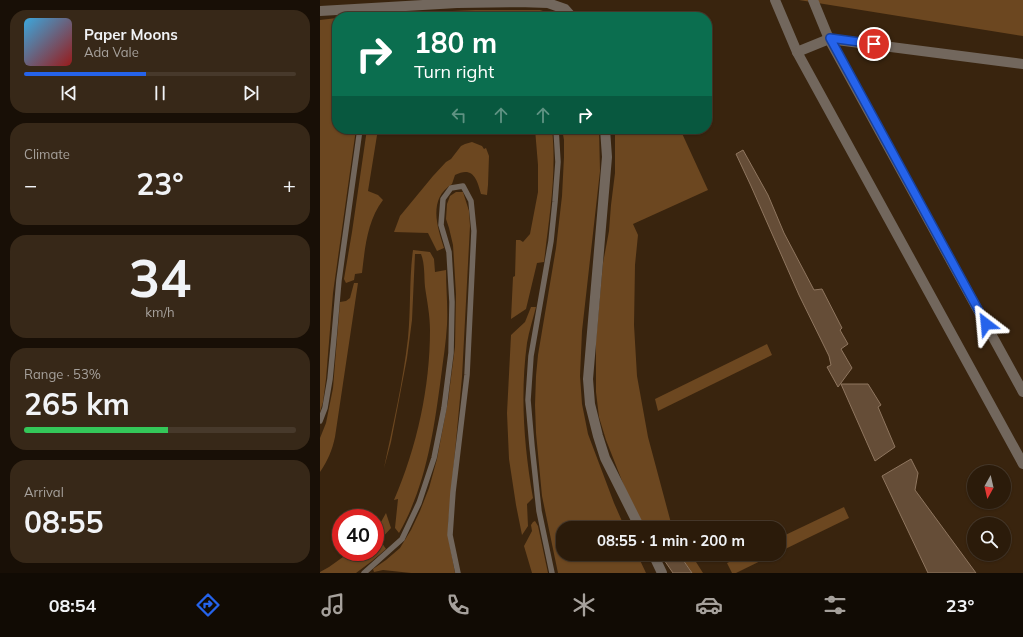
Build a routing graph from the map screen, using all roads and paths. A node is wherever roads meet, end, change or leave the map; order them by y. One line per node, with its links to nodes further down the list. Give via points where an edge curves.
1 (775, 0): 6 (street)
2 (813, 0): 5 (street)
3 (320, 11): 4 (street, via 518,2 548,3)
4 (568, 12)
5 (830, 38): 6 (street); 7 (street); 11 (street)
6 (797, 52): 13 (street)
7 (1023, 64)
8 (359, 134): 12 (lane, via 338,280 330,379)
9 (556, 134): 18 (lane, via 558,162 550,249 531,356 528,400 539,511)
10 (605, 134): 14 (street, via 607,157 588,379 590,404 606,458)
11 (1023, 392)
12 (320, 421)
13 (1023, 464)
14 (637, 521)
15 (656, 561): 19 (street)
16 (364, 573): 17 (lane, via 402,539 419,503 434,458 444,408 452,302 449,252 441,225 443,199 451,188 463,186 471,201 474,231 467,375 450,535)
17 (458, 573)
18 (552, 573)
19 (662, 573)

